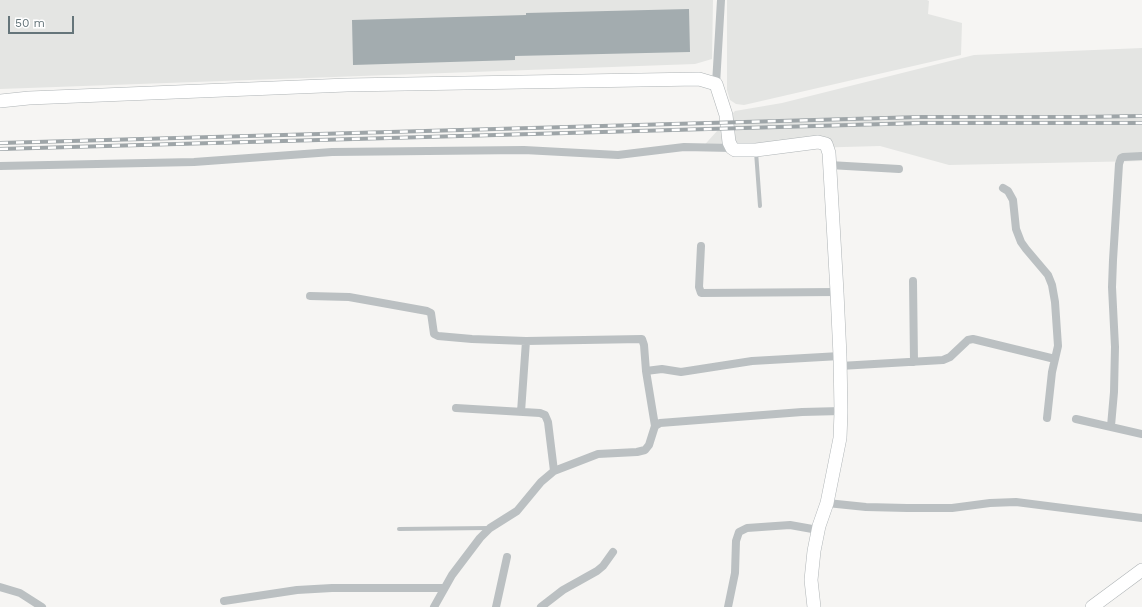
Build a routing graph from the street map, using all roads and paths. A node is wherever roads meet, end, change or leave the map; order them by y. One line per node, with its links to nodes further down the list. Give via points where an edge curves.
1 (721, 0): 2 (street)
2 (716, 84): 3 (main road, via 707,80 692,79 347,84); 4 (main road, via 726,115)
3 (0, 101)
4 (732, 148): 5 (main road, via 741,151); 8 (street, via 689,147 612,155 524,150 332,152 200,162)
5 (756, 150): 7 (main road, via 824,143 828,148); 11 (lane)
6 (1142, 156): 27 (street, via 1121,158 1118,164 1113,244 1115,347)
7 (829, 165): 9 (street); 14 (main road)
8 (0, 166)
9 (899, 169)
10 (1003, 188): 17 (street, via 1013,200 1015,223 1021,242 1051,279 1058,338)
11 (760, 206)
12 (701, 246): 14 (street, via 701,293)
13 (913, 281): 19 (street)
14 (837, 292): 18 (main road)
15 (310, 296): 16 (street, via 349,297 427,310 431,313 436,336)
16 (526, 341): 20 (street, via 642,339); 23 (street)
17 (1055, 359): 19 (street, via 973,339 968,340 946,359); 24 (street)
18 (840, 361): 19 (street); 20 (street, via 740,362 681,372); 22 (main road)
19 (914, 362)
20 (646, 371): 26 (street)
21 (456, 408): 23 (street)
22 (841, 411): 26 (street, via 663,422); 30 (main road, via 840,438)
23 (521, 412): 29 (street, via 545,415)
24 (1047, 418)
25 (1076, 419): 27 (street)
26 (655, 426): 29 (street, via 645,450 598,454)
27 (1111, 426): 28 (street)
28 (1142, 434)
29 (554, 471): 32 (street, via 517,510)
30 (827, 503): 31 (street, via 866,507 952,508 1016,502); 34 (main road)
31 (1142, 518)
32 (490, 528): 33 (lane); 39 (street, via 458,565)
33 (399, 529)
34 (818, 530): 45 (street, via 790,525 747,528 739,532); 46 (main road, via 811,580)
35 (613, 552): 44 (street, via 604,566)
36 (507, 557): 43 (street)
37 (1142, 570): 47 (main road)
38 (0, 587): 41 (street, via 20,594)
39 (444, 588): 40 (street, via 332,588); 42 (street)
40 (224, 600)
41 (42, 607)
42 (434, 607)
43 (496, 607)
44 (541, 607)
45 (728, 607)
46 (814, 607)
47 (1092, 607)

